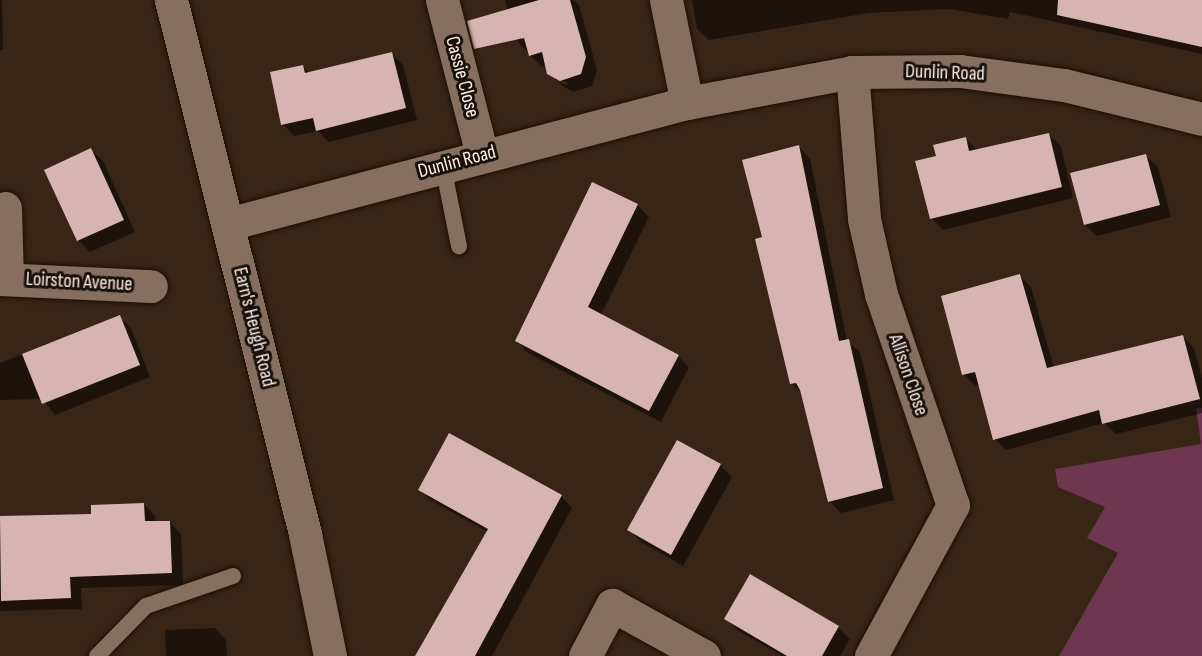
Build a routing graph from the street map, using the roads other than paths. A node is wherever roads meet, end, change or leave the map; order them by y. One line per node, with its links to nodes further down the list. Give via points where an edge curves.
1 (171, 0): 10 (street, Earn's Heugh Road)
2 (442, 0): 7 (street, Cassie Close)
3 (666, 0): 5 (street)
4 (852, 72): 5 (street, Dunlin Road); 6 (street, Dunlin Road, via 972,72 1065,85); 19 (street, Allison Close, via 864,219 879,283 952,505)
5 (687, 103): 7 (street, Dunlin Road)
6 (1202, 119)
7 (482, 155): 8 (street, Dunlin Road)
8 (444, 166): 10 (street, Dunlin Road); 11 (lane)
9 (5, 208): 12 (street, Loirston Avenue)
10 (228, 224): 16 (street, Earn's Heugh Road, via 305,534)
11 (459, 246)
12 (4, 279): 13 (street, Loirston Avenue)
13 (151, 286)
14 (233, 576): 15 (lane, via 146,606)
15 (97, 656)
16 (330, 656)
17 (585, 656): 18 (street, via 612,605)
18 (704, 656)
19 (870, 656)

